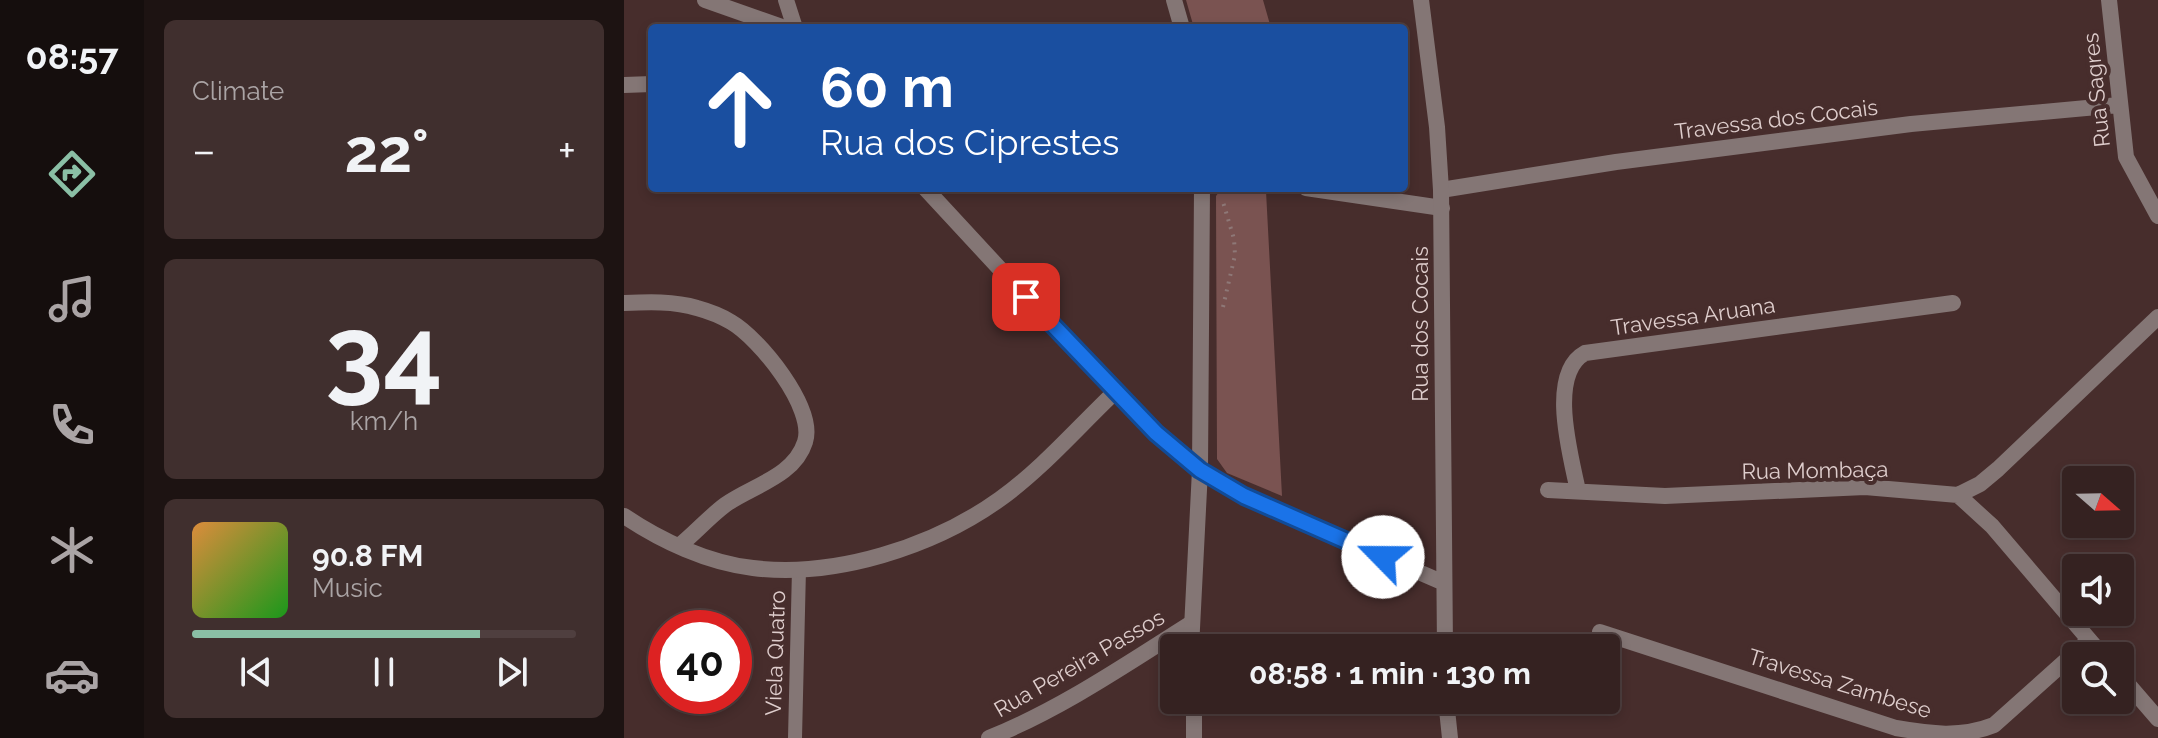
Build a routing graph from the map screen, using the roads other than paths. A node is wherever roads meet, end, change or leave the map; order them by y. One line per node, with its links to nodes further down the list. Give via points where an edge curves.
1 (705, 0): 6 (street)
2 (786, 0): 7 (street)
3 (1174, 0): 8 (street)
4 (1421, 0): 12 (street, Rua dos Cocais)
5 (2109, 0): 11 (street, Rua Sagres)
6 (774, 24)
7 (794, 24)
8 (1181, 24)
9 (648, 84): 10 (street)
10 (624, 85)
11 (2119, 105): 12 (street, Travessa dos Cocais, via 1911,124); 17 (street, Rua Sagres, via 2126,157)
12 (1441, 190): 16 (street, Rua dos Cocais)
13 (929, 192): 21 (street)
14 (1202, 192): 22 (street)
15 (1333, 192): 16 (street)
16 (1442, 208): 29 (street, Rua dos Cocais)
17 (2158, 216)
18 (624, 303): 27 (street, via 696,307 733,323 794,390 803,414 806,441 795,459 776,477 725,505)
19 (1953, 303): 24 (street, Travessa Aruana, via 1585,353 1570,367 1563,389)
20 (2158, 317): 25 (street, via 1998,469)
21 (1116, 391): 22 (street); 28 (street, via 1000,499 952,528 891,553)
22 (1200, 470): 29 (street, via 1244,496); 30 (street)
23 (1548, 490): 24 (street, Rua Mombaça)
24 (1578, 491): 25 (street, Rua Mombaça, via 1665,496 1865,487)
25 (1958, 495): 34 (street, via 1992,526)
26 (624, 516): 27 (street)
27 (679, 546): 28 (street, via 728,564)
28 (799, 569): 40 (lane, Viela Quatro)
29 (1444, 583): 33 (street, Rua dos Cocais)
30 (1190, 624): 32 (street); 41 (street, Rua Pereira Passos, via 1091,687)
31 (1600, 632): 34 (street, Travessa Zambese, via 1896,728 1942,735 1994,725)
32 (1190, 634)
33 (1445, 634)
34 (2089, 640)
35 (2134, 691): 39 (street)
36 (1195, 714): 42 (street)
37 (1197, 714): 43 (street)
38 (1447, 714): 44 (street)
39 (2158, 719)
40 (795, 738)
41 (989, 738)
42 (1194, 738)
43 (1205, 738)
44 (1450, 738)

